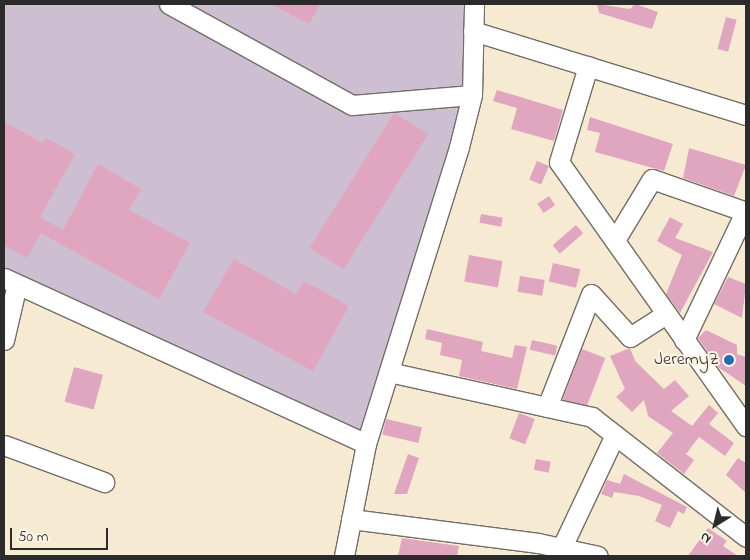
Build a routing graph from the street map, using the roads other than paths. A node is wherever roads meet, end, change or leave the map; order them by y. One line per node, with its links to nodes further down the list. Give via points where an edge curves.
1 (170, 4): 5 (street, via 352,105)
2 (474, 4): 3 (street)
3 (473, 31): 4 (street); 5 (street)
4 (588, 66): 6 (street); 8 (street, via 559,162)
5 (472, 96): 13 (street)
6 (746, 115)
7 (745, 212): 8 (street, via 652,179); 12 (street)
8 (615, 240): 10 (street)
9 (11, 281): 11 (street); 17 (street)
10 (666, 314): 12 (street); 14 (street, via 630,337 591,294)
11 (4, 340)
12 (684, 340): 15 (street)
13 (389, 372): 14 (street); 17 (street)
14 (547, 407): 16 (street, via 592,417)
15 (746, 426)
16 (615, 435): 21 (street); 22 (street)
17 (366, 444): 20 (street)
18 (4, 445): 19 (street)
19 (104, 482)
20 (351, 519): 22 (street); 23 (street)
21 (746, 537)
22 (561, 549): 24 (street)
23 (344, 556)
24 (598, 556)

